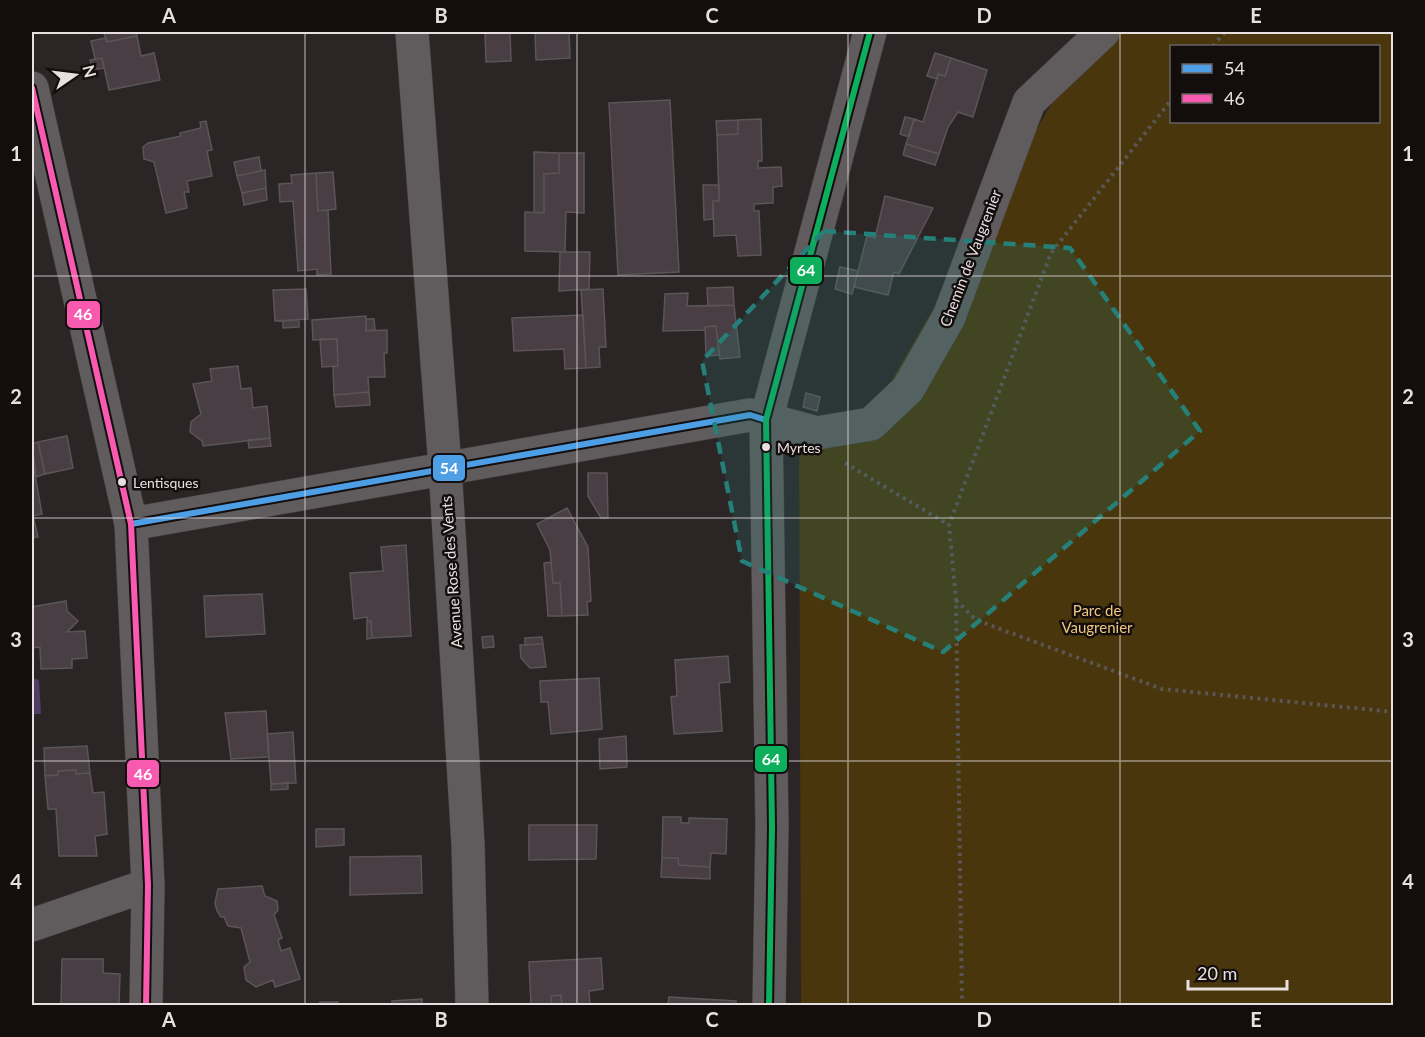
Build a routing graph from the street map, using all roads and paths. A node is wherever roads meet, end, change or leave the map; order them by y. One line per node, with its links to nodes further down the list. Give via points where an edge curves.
1 (412, 32): 10 (street, Avenue Rose des Vents)
2 (870, 32): 8 (street)
3 (1103, 32): 9 (street, Chemin de Vaugrenier, via 1029,102 949,318 908,389 871,424)
4 (1225, 32): 5 (path)
5 (1214, 45)
6 (32, 88): 11 (street)
7 (1170, 102): 12 (path, via 1051,253)
8 (766, 420): 9 (street, Chemin de Vaugrenier); 10 (street, Chemin de Vaugrenier, via 750,415); 19 (street, via 772,827)
9 (812, 432): 12 (path, via 814,444)
10 (445, 467): 11 (street, Chemin de Vaugrenier); 18 (street, Avenue Rose des Vents, via 468,844)
11 (131, 524): 15 (street)
12 (949, 525): 13 (path)
13 (956, 600): 14 (path, via 976,620 1162,689); 20 (path)
14 (1394, 712)
15 (148, 885): 16 (street); 17 (street)
16 (32, 926)
17 (146, 1005)
18 (472, 1005)
19 (768, 1005)
20 (962, 1005)

